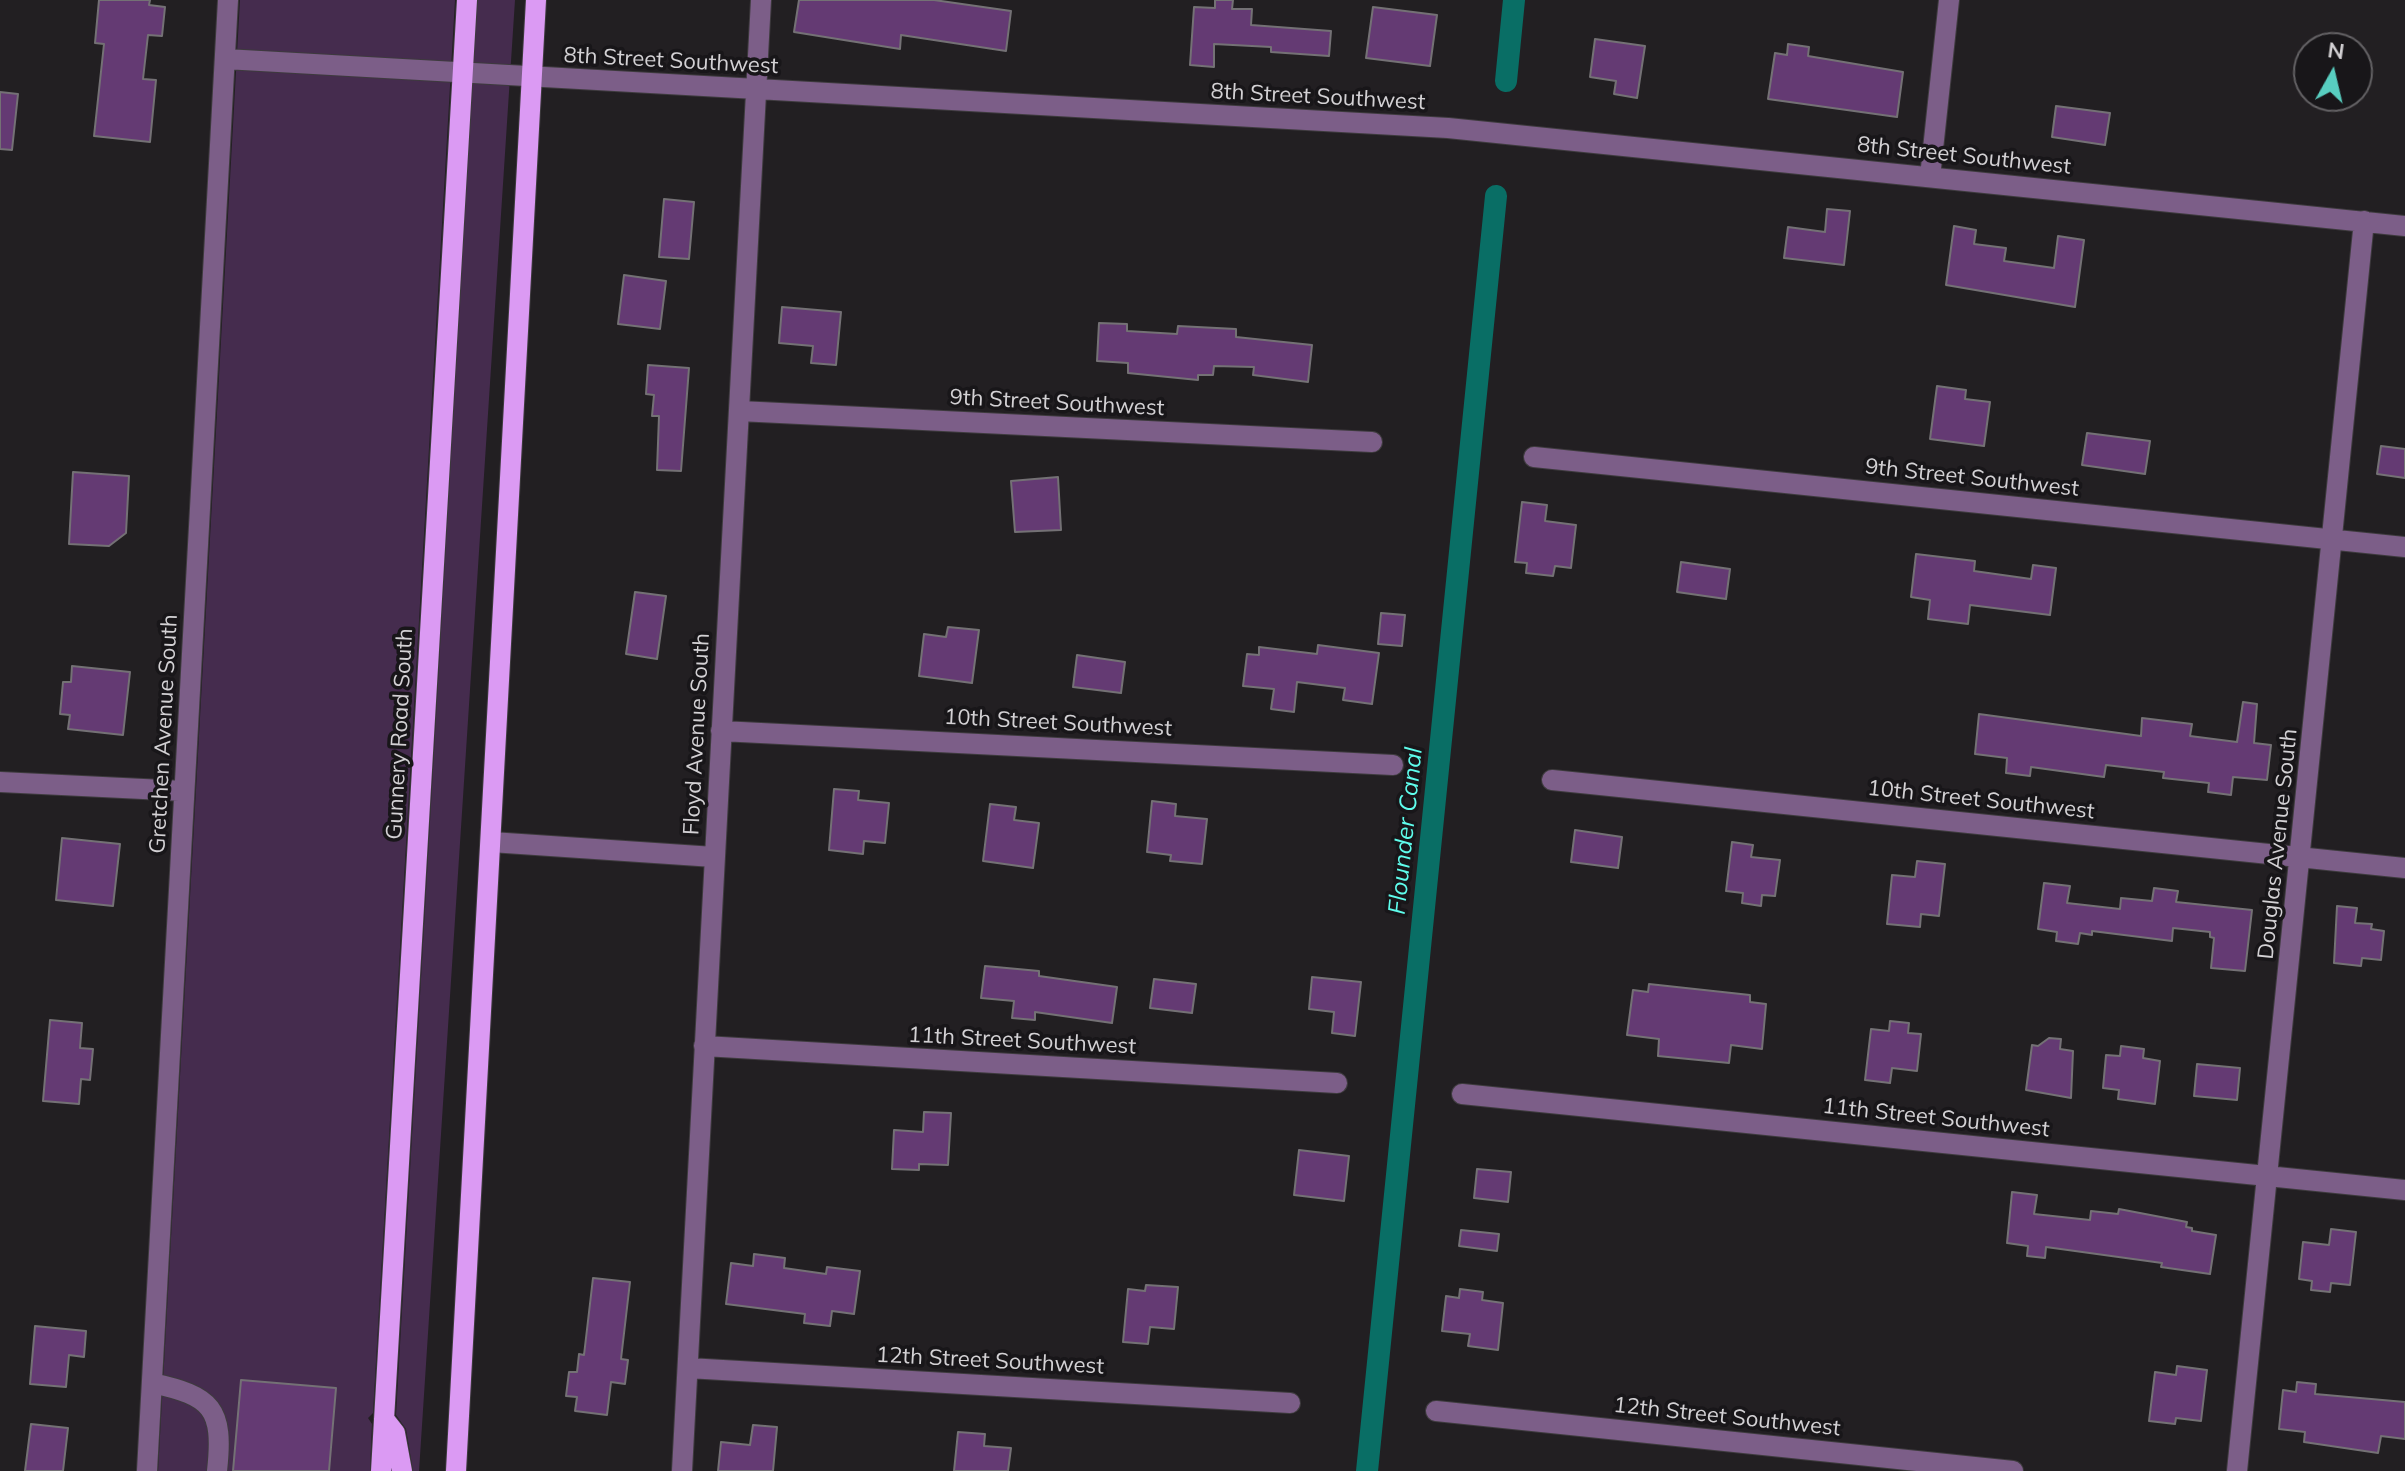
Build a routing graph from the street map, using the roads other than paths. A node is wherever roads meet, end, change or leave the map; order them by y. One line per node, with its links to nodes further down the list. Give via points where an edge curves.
1 (228, 0): 6 (street, Gretchen Avenue South)
2 (467, 0): 7 (main road, Gunnery Road South)
3 (536, 0): 8 (main road)
4 (761, 0): 9 (street, Floyd Avenue South)
5 (1949, 0): 10 (street)
6 (225, 59): 7 (street, 8th Street Southwest); 22 (street, Gretchen Avenue South)
7 (462, 75): 8 (street, 8th Street Southwest); 36 (main road, Gunnery Road South)
8 (531, 78): 9 (street, 8th Street Southwest); 23 (main road)
9 (756, 90): 10 (street, 8th Street Southwest, via 1448,128); 13 (street, Floyd Avenue South)
10 (1930, 177): 11 (street, 8th Street Southwest)
11 (2364, 221): 12 (street, 8th Street Southwest); 16 (street, Douglas Avenue South)
12 (2405, 226)
13 (739, 411): 14 (street, 9th Street Southwest); 18 (street, Floyd Avenue South)
14 (1372, 442)
15 (1534, 457): 16 (street, 9th Street Southwest)
16 (2332, 539): 17 (street, 9th Street Southwest); 25 (street, Douglas Avenue South)
17 (2405, 547)
18 (721, 731): 19 (street, 10th Street Southwest); 24 (street, Floyd Avenue South)
19 (1393, 765)
20 (1552, 780): 25 (street, 10th Street Southwest)
21 (0, 782): 22 (street)
22 (184, 791): 33 (street, Gretchen Avenue South)
23 (491, 842): 24 (street); 41 (main road)
24 (714, 857): 27 (street, Floyd Avenue South)
25 (2301, 857): 26 (street, 10th Street Southwest); 30 (street, Douglas Avenue South)
26 (2405, 868)
27 (704, 1046): 28 (street, 11th Street Southwest); 32 (street, Floyd Avenue South)
28 (1337, 1083)
29 (1462, 1094): 30 (street, 11th Street Southwest)
30 (2267, 1174): 31 (street, 11th Street Southwest); 44 (street, Douglas Avenue South)
31 (2405, 1190)
32 (688, 1368): 34 (street, 12th Street Southwest); 42 (street, Floyd Avenue South)
33 (152, 1383): 37 (street, Gretchen Avenue South); 38 (street, via 193,1392 212,1410 221,1436)
34 (1290, 1403)
35 (1436, 1411): 43 (street, 12th Street Southwest)
36 (384, 1419): 39 (main road, Gunnery Road South); 40 (main road, via 395,1433)
37 (147, 1471)
38 (217, 1471)
39 (381, 1471)
40 (402, 1471)
41 (456, 1471)
42 (682, 1471)
43 (2013, 1471)
44 (2237, 1471)

